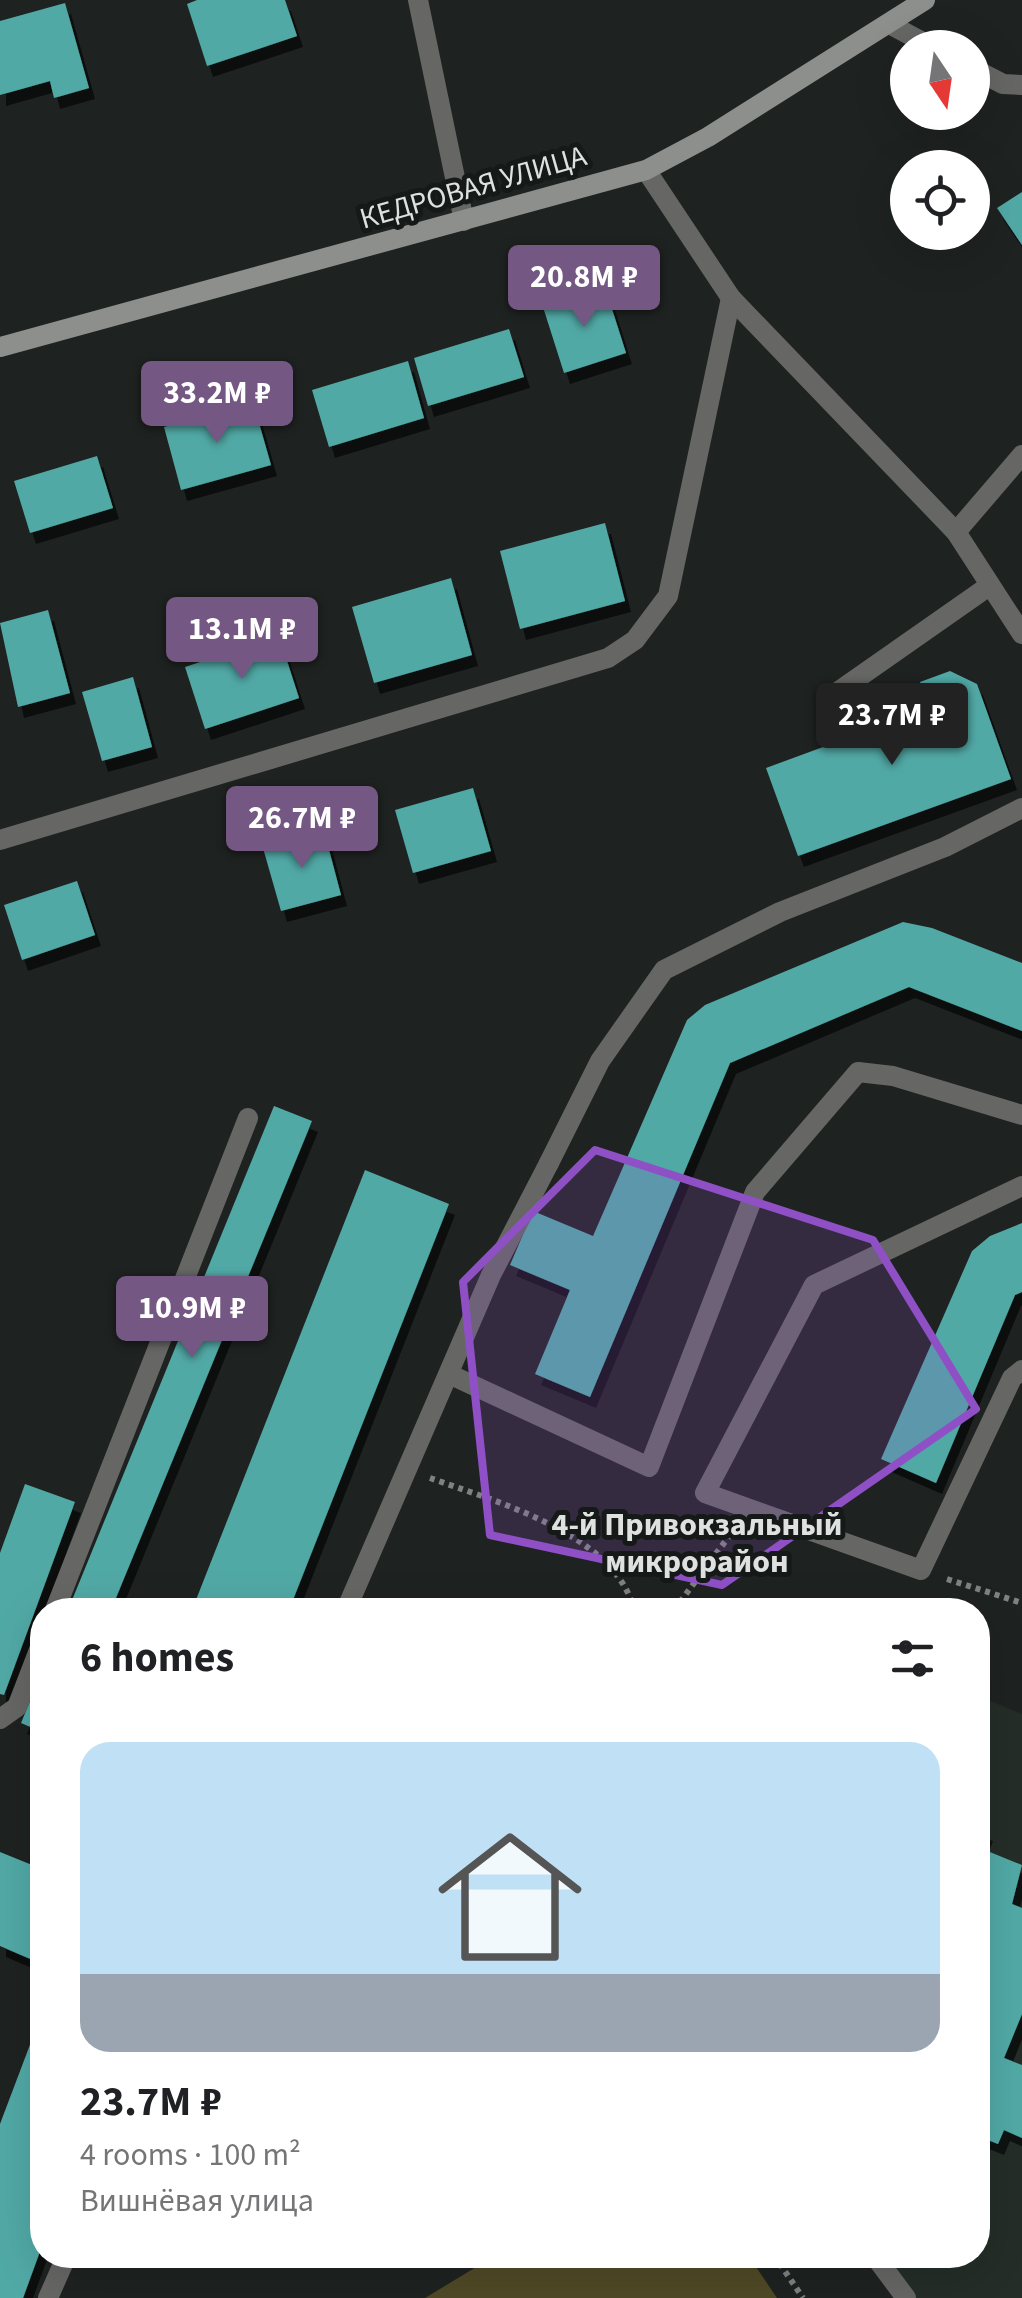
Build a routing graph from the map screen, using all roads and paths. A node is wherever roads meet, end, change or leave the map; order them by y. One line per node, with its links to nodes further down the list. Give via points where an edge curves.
1 (418, 0): 8 (street)
2 (925, 0): 3 (street, КЕДРОВАЯ УЛИЦА)
3 (891, 25): 4 (street); 7 (street, КЕДРОВАЯ УЛИЦА)
4 (900, 30)
5 (990, 77): 6 (street)
6 (1022, 86)
7 (646, 170): 8 (street, КЕДРОВАЯ УЛИЦА); 9 (street)
8 (464, 221): 10 (street, КЕДРОВАЯ УЛИЦА)
9 (731, 298): 12 (street); 17 (street, via 668,596 635,640 608,658)
10 (0, 347)
11 (1022, 455): 12 (street)
12 (956, 532): 13 (street)
13 (989, 586): 14 (street); 15 (street)
14 (1022, 634)
15 (829, 698)
16 (1022, 808): 22 (street, via 945,847 780,912 664,970 600,1061 491,1275)
17 (0, 840)
18 (1022, 1115): 22 (street, via 893,1076 858,1072 756,1192 649,1468)
19 (248, 1118): 26 (street)
20 (1022, 1186): 24 (street, via 814,1285 705,1493)
21 (1022, 1370): 25 (street, via 1012,1378)
22 (451, 1375): 23 (street)
23 (410, 1471): 27 (street); 28 (path, via 569,1535 608,1564)
24 (747, 1508): 25 (street); 29 (path)
25 (921, 1570): 30 (path)
26 (60, 1598)
27 (352, 1598)
28 (631, 1598)
29 (684, 1598)
30 (1022, 1603)
31 (30, 1673): 32 (street, via 17,1707)
32 (0, 1719)
33 (61, 2268): 36 (street)
34 (783, 2268): 37 (path)
35 (884, 2268): 38 (street)
36 (48, 2298)
37 (803, 2298)
38 (906, 2298)

